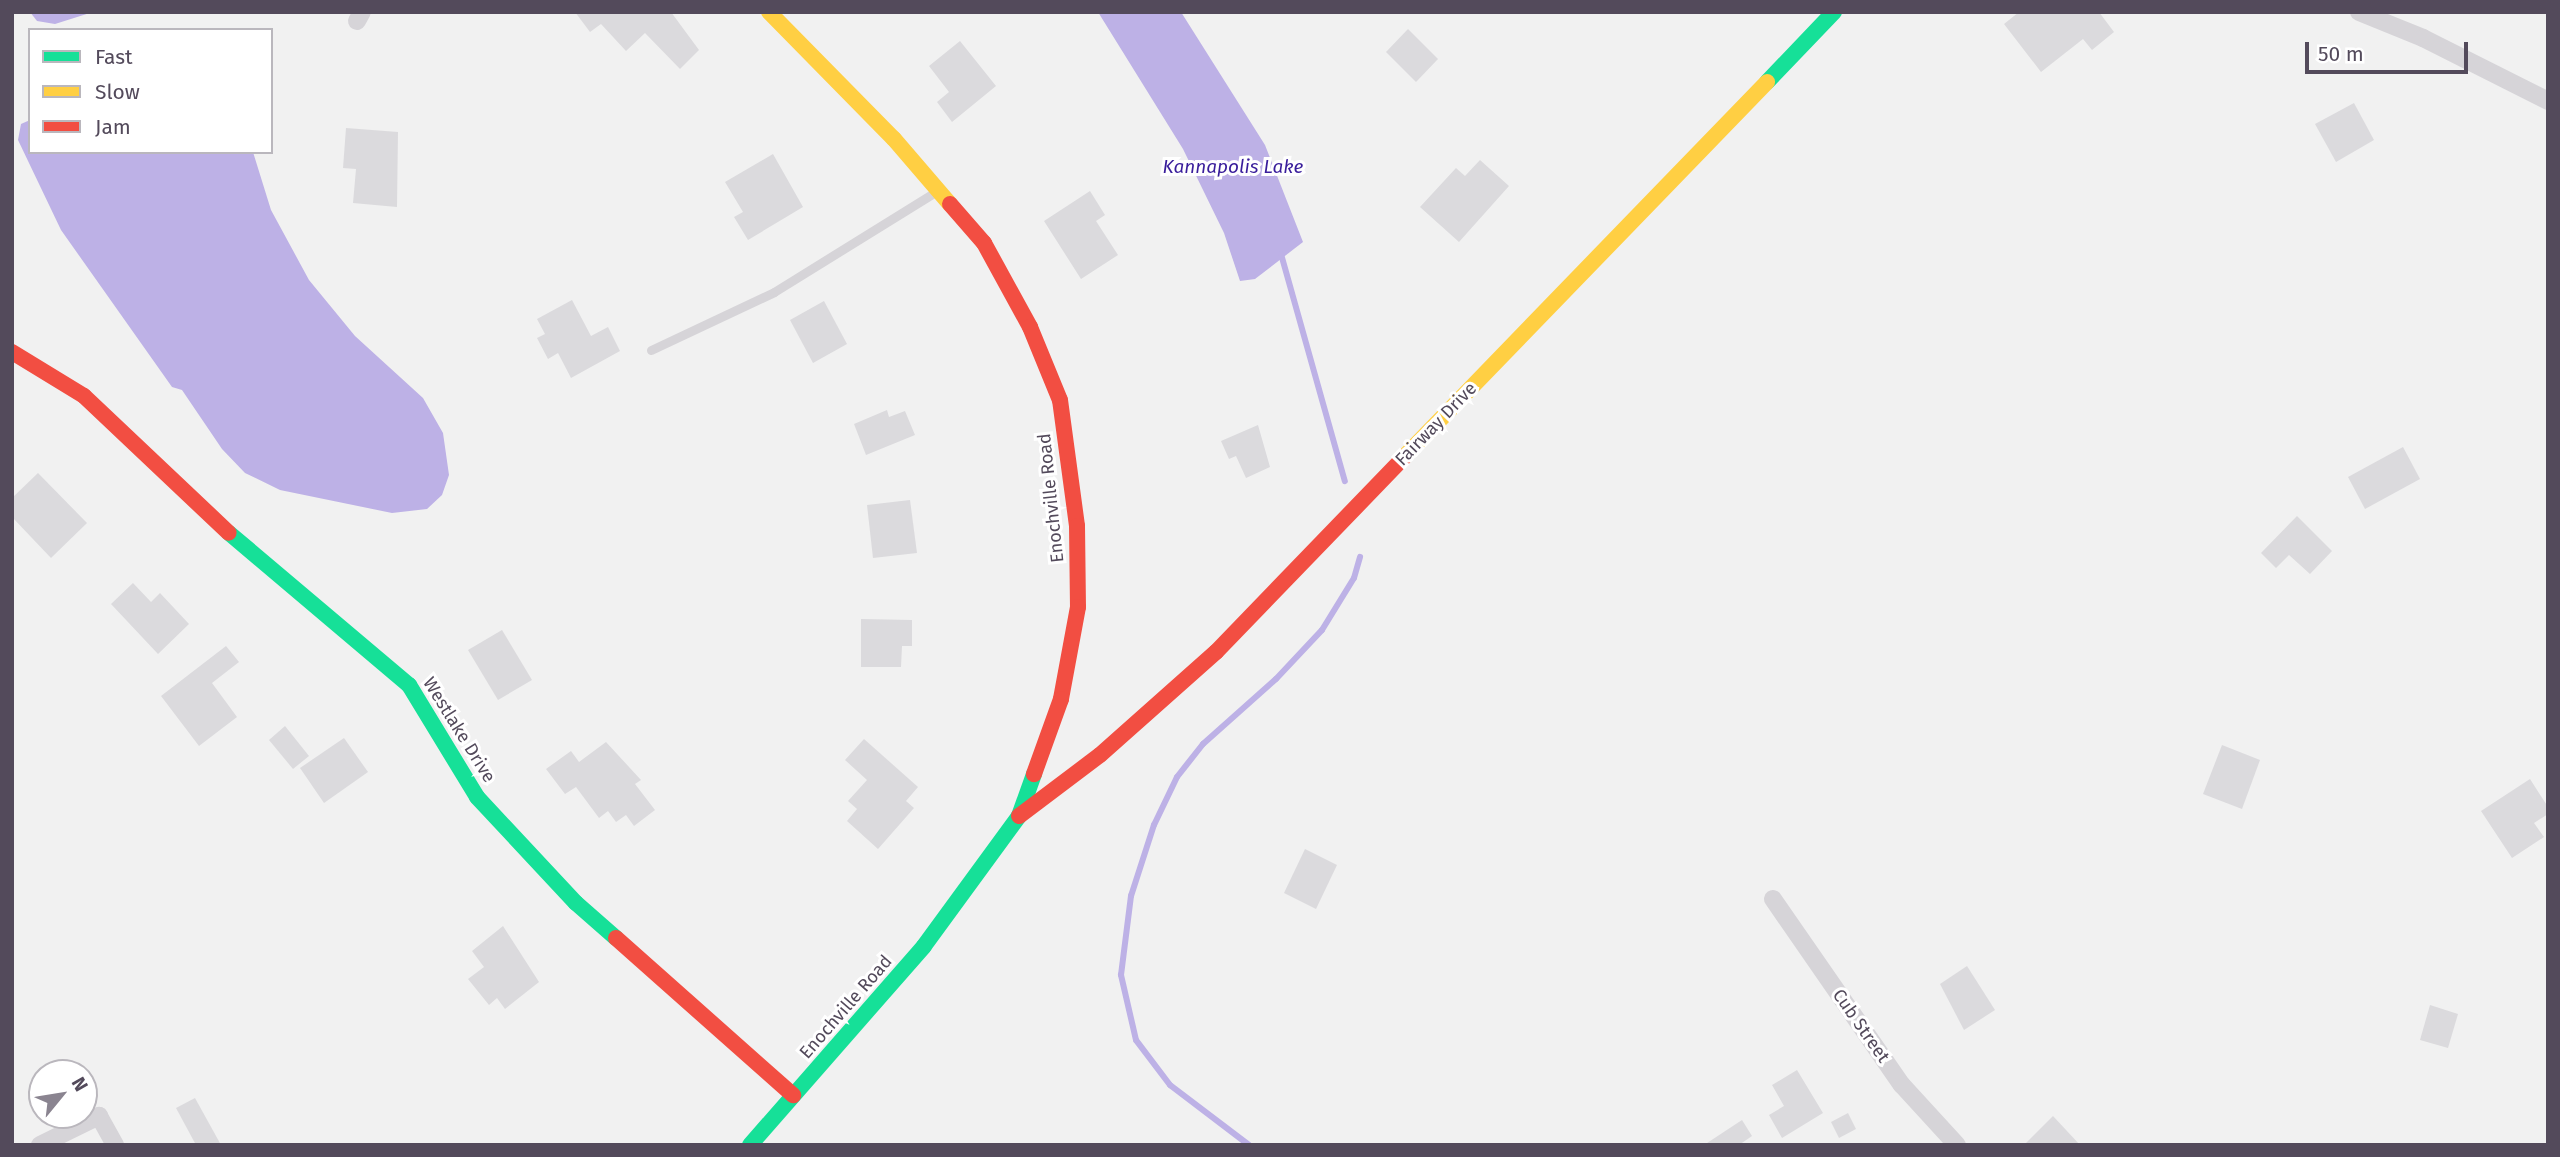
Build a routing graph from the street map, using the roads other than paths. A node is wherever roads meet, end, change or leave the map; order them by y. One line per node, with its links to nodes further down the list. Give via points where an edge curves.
1 (769, 12): 5 (street, Enochville Road)
2 (1834, 12): 8 (street, Fairway Drive, via 1216,652 1100,755)
3 (2359, 12): 4 (street, via 2423,38)
4 (2548, 101)
5 (939, 190): 6 (lane, via 774,292); 8 (street, Enochville Road, via 984,243 1030,327 1060,400 1077,526 1079,607 1061,699)
6 (651, 350)
7 (12, 352): 10 (street, Westlake Drive, via 84,396 190,500 409,685 477,797 558,884)
8 (1019, 816): 10 (street, Enochville Road, via 924,946)
9 (1773, 899): 14 (street, Cub Street, via 1902,1086)
10 (793, 1095): 13 (street, Enochville Road)
11 (40, 1145): 12 (street, via 99,1116)
12 (115, 1145)
13 (750, 1145)
14 (1957, 1145)

